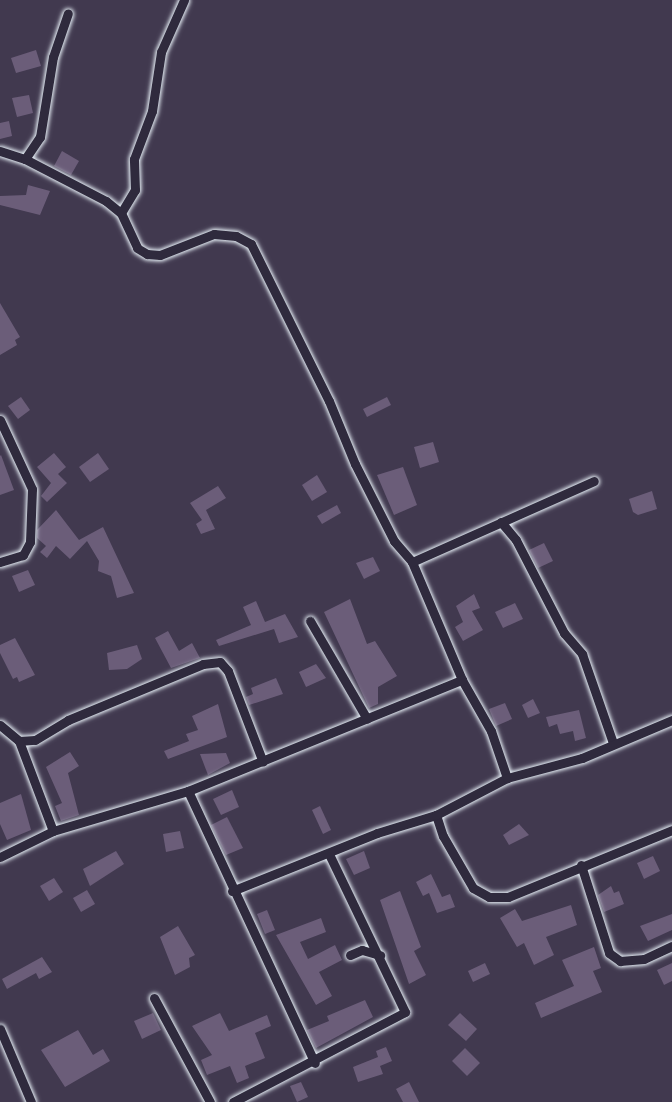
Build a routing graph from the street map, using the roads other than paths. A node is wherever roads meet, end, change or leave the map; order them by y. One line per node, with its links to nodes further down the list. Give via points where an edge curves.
1 (184, 0): 5 (street, via 160,52 152,111 134,159 135,190)
2 (68, 13): 4 (street, via 53,57 40,138)
3 (0, 151): 4 (street)
4 (25, 159): 5 (street)
5 (121, 213): 10 (street, via 137,248 148,254 160,255 214,234 236,236 251,244 330,401 355,464 394,541)
6 (0, 420): 9 (street, via 32,489 32,514 30,542 23,555)
7 (594, 481): 8 (street)
8 (501, 522): 10 (street); 17 (street, via 516,540 564,633 582,654)
9 (0, 562)
10 (412, 562): 12 (street)
11 (310, 621): 13 (street)
12 (461, 680): 13 (street); 19 (street, via 491,731)
13 (367, 719): 18 (street)
14 (672, 720): 17 (street)
15 (0, 724): 16 (street)
16 (19, 741): 18 (street, via 45,737 68,720 202,664 220,662 228,671); 23 (street)
17 (613, 743): 19 (street, via 582,758)
18 (262, 762): 20 (street)
19 (507, 778): 21 (street)
20 (188, 791): 23 (street); 27 (street)
21 (436, 815): 24 (street); 26 (street, via 472,888 489,897 508,897)
22 (672, 830): 26 (street)
23 (53, 831): 25 (street)
24 (329, 854): 27 (street); 30 (street)
25 (0, 857)
26 (581, 865): 28 (street, via 609,953 620,961 644,959)
27 (232, 891): 33 (street)
28 (672, 946)
29 (350, 955): 30 (street, via 362,950)
30 (380, 955): 33 (street, via 405,1012)
31 (154, 998): 35 (street)
32 (0, 1028): 34 (street)
33 (315, 1063): 36 (street)
34 (31, 1102)
35 (210, 1102)
36 (233, 1102)

